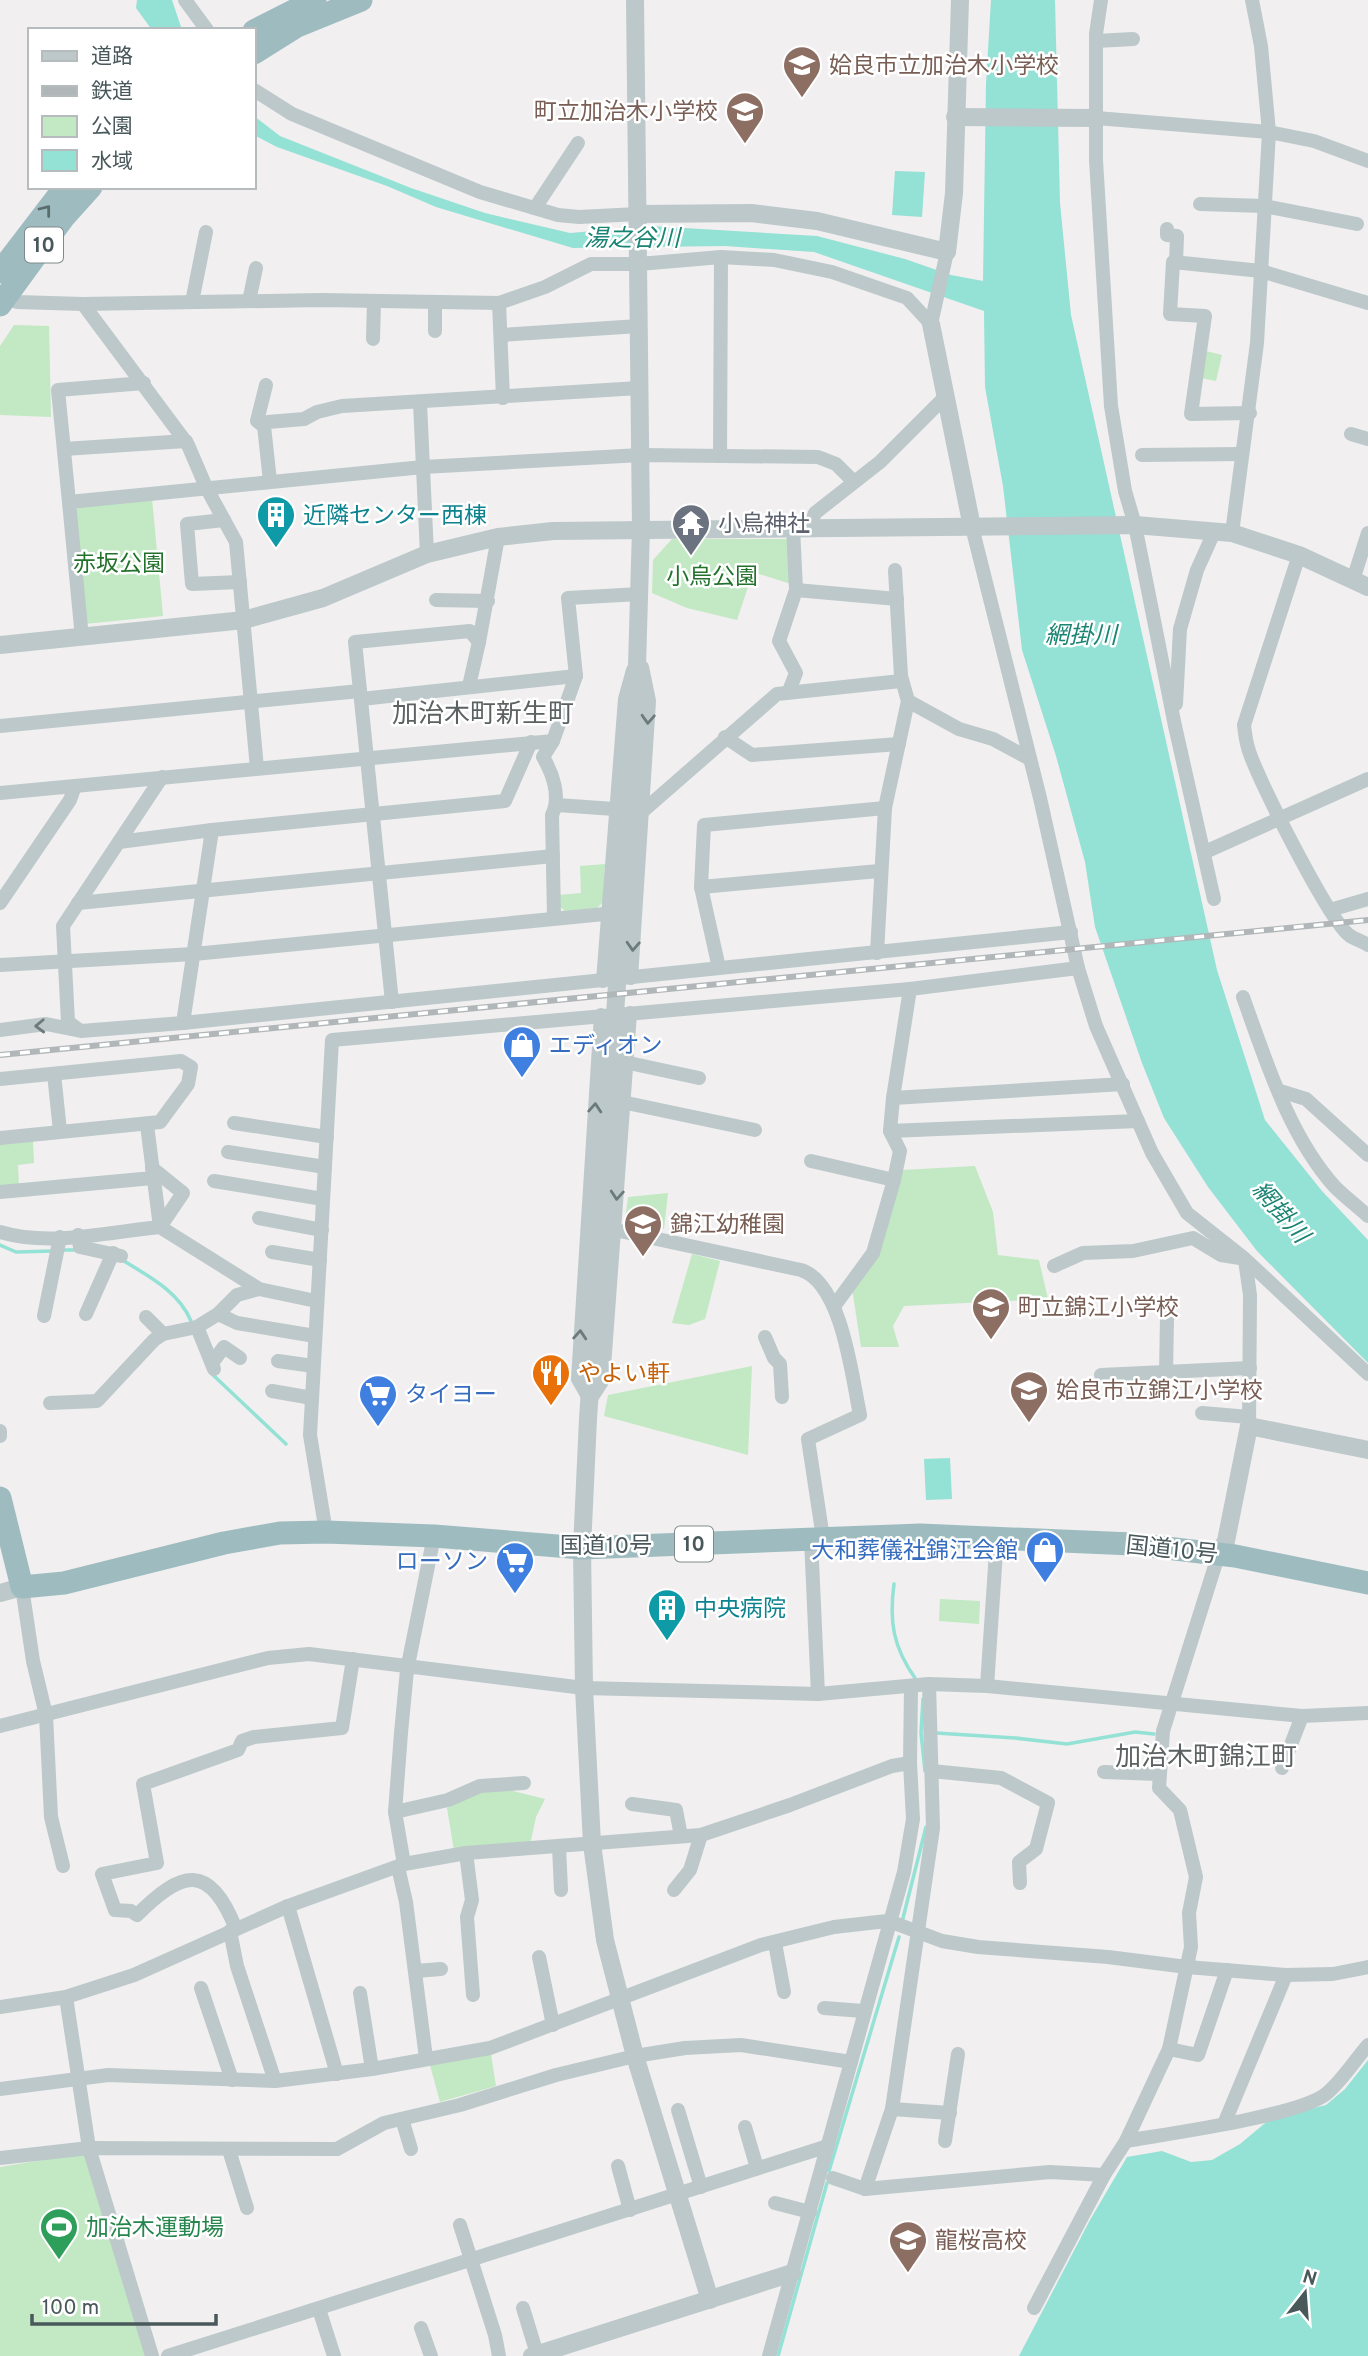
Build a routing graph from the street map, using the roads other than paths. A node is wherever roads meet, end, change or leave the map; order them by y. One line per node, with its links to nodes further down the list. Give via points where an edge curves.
1 (185, 0): 8 (street)
2 (315, 0): 9 (highway)
3 (361, 0): 12 (highway, via 297,26)
4 (635, 0): 24 (street)
5 (960, 0): 14 (street)
6 (1101, 0): 11 (street)
7 (1252, 0): 16 (street)
8 (206, 28)
9 (256, 30)
10 (1133, 39): 11 (street)
11 (1096, 41): 15 (street)
12 (256, 52)
13 (256, 91): 23 (street, via 292,114 480,192)
14 (955, 117): 15 (street); 29 (street, via 954,193)
15 (1088, 119): 16 (street); 70 (street, via 1111,406)
16 (1269, 132): 18 (street, via 1314,141); 22 (street)
17 (578, 143): 23 (street)
18 (1368, 161)
19 (63, 189): 34 (highway, 10, one-way to 19)
20 (89, 189): 35 (highway, 10)
21 (1200, 204): 22 (street)
22 (1264, 206): 25 (street); 33 (street)
23 (535, 208): 24 (street, via 579,217)
24 (638, 216): 29 (street, via 751,214 817,221); 30 (street)
25 (1357, 224)
26 (1167, 229): 31 (street, via 1167,235 1177,236)
27 (206, 232): 37 (street)
28 (721, 257): 30 (street); 43 (street, via 774,260 832,272 906,298); 63 (street)
29 (946, 258): 43 (street)
30 (639, 260): 40 (street, via 591,264); 44 (street)
31 (1176, 262): 33 (street); 54 (street, via 1170,314 1205,316 1191,414)
32 (256, 268): 38 (street)
33 (1261, 271): 41 (street); 54 (street)
34 (0, 272)
35 (2, 300): 42 (street)
36 (374, 301): 38 (street); 39 (street); 47 (street)
37 (192, 302): 38 (street); 42 (street)
38 (249, 302)
39 (435, 302): 40 (street); 45 (street)
40 (499, 303): 46 (street)
41 (1368, 303)
42 (83, 304): 48 (street)
43 (931, 324): 51 (street)
44 (639, 326): 46 (street); 50 (street)
45 (435, 331)
46 (502, 335): 52 (street, via 498,341)
47 (373, 339)
48 (144, 383): 58 (street); 59 (street, via 58,390)
49 (266, 385): 55 (street, via 257,421)
50 (639, 388): 52 (street); 61 (street)
51 (945, 397): 66 (street, via 880,462); 73 (street)
52 (503, 398): 53 (street)
53 (420, 403): 55 (street, via 342,407); 64 (street)
54 (1250, 413): 60 (street)
55 (264, 426): 65 (street)
56 (1351, 434): 57 (street)
57 (1368, 439)
58 (186, 441): 59 (street); 67 (street)
59 (64, 449): 68 (street)
60 (1242, 454): 62 (street); 74 (street)
61 (641, 455): 63 (street); 64 (street); 72 (street)
62 (1142, 455)
63 (720, 457): 66 (street, via 818,457 836,464)
64 (423, 467): 65 (street); 77 (street)
65 (270, 481): 67 (street)
66 (853, 481): 71 (street)
67 (206, 486): 68 (street); 69 (street)
68 (69, 502): 88 (street)
69 (224, 520): 80 (street, via 236,542); 80 (street, via 187,524 192,584)
70 (1131, 525): 73 (street); 74 (street); 100 (street)
71 (802, 526): 72 (street); 73 (street); 82 (street)
72 (641, 527): 76 (street); 83 (street)
73 (976, 527): 106 (street)
74 (1223, 531): 78 (street); 100 (street, via 1197,570 1180,629)
75 (1368, 533): 81 (street)
76 (498, 537): 77 (street); 86 (street)
77 (427, 554): 87 (street, via 323,598)
78 (1299, 555): 81 (street); 117 (street, via 1244,725 1249,753)
79 (895, 570): 84 (street)
80 (240, 582): 87 (street)
81 (1360, 584)
82 (796, 590): 84 (street); 95 (street, via 779,640 796,673)
83 (640, 594): 91 (street); 92 (street, via 568,598)
84 (897, 598): 93 (street)
85 (436, 600): 86 (street)
86 (488, 601): 89 (street)
87 (244, 620): 88 (street); 98 (street)
88 (82, 638): 90 (street)
89 (479, 642): 94 (street); 96 (street, via 470,631 355,642)
90 (0, 645)
91 (638, 652): 114 (street, via 625,699); 115 (street, one-way to 115, via 649,701); 214 (street)
92 (576, 676): 94 (street); 103 (street)
93 (901, 681): 95 (street); 97 (street)
94 (470, 685): 96 (street)
95 (789, 691): 101 (street, via 777,694)
96 (360, 695): 98 (street); 105 (street)
97 (908, 701): 104 (street); 106 (street)
98 (250, 702): 99 (street); 107 (street)
99 (0, 726)
100 (1175, 726): 120 (street)
101 (725, 737): 104 (street, via 751,755); 115 (street)
102 (531, 741): 103 (street); 105 (street); 116 (street, via 505,801)
103 (553, 741): 112 (street, via 543,757 551,770)
104 (899, 744): 113 (street)
105 (366, 757): 107 (street); 116 (street)
106 (1030, 759): 134 (street)
107 (257, 768): 108 (street)
108 (162, 777): 110 (street); 119 (street)
109 (1368, 779): 117 (street)
110 (75, 786): 111 (street); 128 (street)
111 (0, 793)
112 (557, 805): 114 (street); 121 (street, via 552,815)
113 (885, 808): 122 (street); 124 (street, via 704,825)
114 (617, 810): 115 (street); 131 (street)
115 (643, 811): 132 (street)
116 (372, 815): 118 (street); 123 (street)
117 (1280, 818): 120 (street); 130 (street)
118 (212, 830): 119 (street); 125 (street)
119 (119, 842): 129 (street)
120 (1205, 852): 126 (street)
121 (553, 856): 123 (street); 133 (street)
122 (879, 871): 124 (street); 137 (street)
123 (378, 874): 125 (street); 135 (street)
124 (701, 887): 141 (street)
125 (202, 890): 129 (street); 138 (street)
126 (1214, 899)
127 (1368, 899): 130 (street)
128 (0, 903)
129 (78, 903): 139 (street, via 63,926)
130 (1330, 910): 136 (street, via 1349,936)
131 (611, 911): 132 (street); 133 (street); 144 (street)
132 (635, 911): 143 (street, one-way to 143)
133 (554, 917): 135 (street)
134 (1071, 932): 137 (street); 142 (street)
135 (385, 934): 138 (street); 147 (street)
136 (1366, 941)
137 (877, 953): 141 (street)
138 (194, 954): 139 (street); 150 (street)
139 (63, 961): 140 (street); 152 (street, via 68,1023)
140 (0, 965)
141 (719, 968): 143 (street)
142 (1078, 968): 145 (street); 158 (street, via 1096,1026)
143 (631, 978): 144 (street)
144 (603, 981): 147 (street)
145 (909, 989): 148 (street); 160 (street)
146 (1243, 997): 159 (street)
147 (392, 1002): 150 (street)
148 (630, 1013): 149 (street); 154 (street)
149 (601, 1015): 153 (street); 169 (street, via 332,1040)
150 (183, 1023): 152 (street)
151 (0, 1030): 152 (street, one-way to 151, via 46,1024)
152 (80, 1031)
153 (598, 1058): 154 (street); 181 (street, one-way to 153)
154 (624, 1061): 156 (street); 161 (street)
155 (54, 1074): 157 (street); 164 (street, via 181,1061 191,1067 188,1084 160,1122); 166 (street)
156 (699, 1078)
157 (0, 1079)
158 (1123, 1084): 160 (street); 162 (street)
159 (1280, 1091): 171 (street, via 1306,1099); 179 (street, via 1303,1140 1335,1186)
160 (892, 1098): 167 (street)
161 (622, 1102): 165 (street); 183 (street, one-way to 183)
162 (1138, 1121): 167 (street); 189 (street, via 1187,1213)
163 (234, 1123): 169 (street)
164 (147, 1125): 166 (street); 174 (street)
165 (755, 1130)
166 (60, 1131): 168 (street)
167 (890, 1131): 175 (street, via 900,1151)
168 (0, 1138)
169 (327, 1138): 173 (street)
170 (228, 1152): 173 (street)
171 (1368, 1155)
172 (811, 1161): 175 (street)
173 (325, 1167): 178 (street)
174 (153, 1173): 177 (street); 182 (street); 182 (street, via 183,1193)
175 (894, 1180): 194 (street, via 873,1253)
176 (214, 1181): 178 (street)
177 (0, 1192)
178 (323, 1199): 184 (street)
179 (1368, 1216)
180 (259, 1219): 184 (street)
181 (587, 1226): 183 (street); 214 (street, one-way to 181, via 578,1379)
182 (160, 1227): 186 (street); 192 (street)
183 (614, 1229): 194 (street, via 811,1273); 214 (street, via 603,1380)
184 (322, 1230): 190 (street)
185 (0, 1232): 187 (street, via 16,1237)
186 (78, 1235): 187 (street); 195 (street, via 80,1247 117,1254)
187 (60, 1237): 197 (street)
188 (272, 1252): 190 (street)
189 (1245, 1259): 191 (street, via 1221,1255 1193,1238 1133,1251 1083,1253); 207 (street); 209 (street)
190 (320, 1260): 193 (street)
191 (1054, 1266)
192 (259, 1289): 193 (street); 196 (street, via 237,1295)
193 (316, 1301): 202 (street)
194 (835, 1305): 223 (street, via 860,1415 808,1439)
195 (86, 1314)
196 (218, 1314): 200 (street); 202 (street, via 237,1323)
197 (44, 1316)
198 (146, 1317): 201 (street)
199 (1167, 1318): 208 (street)
200 (197, 1327): 201 (street); 204 (street, via 213,1366 224,1348)
201 (163, 1334): 215 (street, via 97,1401)
202 (315, 1336): 206 (street)
203 (765, 1337): 212 (street, via 780,1364)
204 (240, 1358)
205 (278, 1361): 206 (street)
206 (313, 1366): 213 (street)
207 (1250, 1368): 208 (street); 217 (street)
208 (1166, 1374): 210 (street)
209 (1368, 1374)
210 (1101, 1375)
211 (272, 1391): 213 (street)
212 (782, 1397)
213 (312, 1398): 220 (street, via 310,1436)
214 (590, 1400): 224 (street)
215 (50, 1403)
216 (1202, 1413): 217 (street)
217 (1249, 1422): 218 (street); 225 (street, via 1226,1541)
218 (1368, 1450)
219 (0, 1498): 227 (highway)
220 (326, 1532): 221 (highway, 国道10号 / 10); 227 (highway, 国道10号 / 10, via 224,1542 64,1583)
221 (434, 1536): 224 (highway, 国道10号 / 10); 229 (street)
222 (997, 1537): 223 (highway, 国道10号 / 10); 225 (highway, 国道10号 / 10); 231 (street)
223 (817, 1539): 224 (highway, 国道10号 / 10); 234 (street)
224 (582, 1548): 232 (street)
225 (1219, 1553): 226 (highway, 国道10号 / 10); 235 (street)
226 (1368, 1583)
227 (11, 1590): 237 (street)
228 (353, 1659): 229 (street); 237 (street, via 309,1654 268,1658); 260 (street, via 342,1728 254,1737 242,1741 238,1750 143,1784 157,1863 102,1874 115,1910 136,1915 177,1882 197,1880 225,1900)
229 (408, 1666): 232 (street); 247 (street)
230 (929, 1684): 231 (street); 233 (street); 242 (street)
231 (987, 1686): 235 (street)
232 (584, 1688): 234 (street); 250 (street)
233 (911, 1688): 234 (street); 240 (street)
234 (818, 1694)
235 (1171, 1704): 238 (street); 244 (street)
236 (1367, 1710): 238 (street)
237 (46, 1715): 239 (street); 253 (street, via 51,1817)
238 (1302, 1716): 241 (street)
239 (0, 1726)
240 (910, 1763): 248 (street); 259 (street, via 914,1819 897,1904)
241 (1282, 1768)
242 (932, 1771): 255 (street, via 1001,1778 1048,1802 1035,1849 1019,1861); 261 (street, via 933,1828)
243 (1104, 1772): 244 (street)
244 (1158, 1774): 264 (street, via 1159,1788 1180,1810 1196,1877)
245 (524, 1783): 247 (street, via 480,1786 448,1800)
246 (632, 1804): 249 (street, via 676,1810)
247 (395, 1812): 254 (street)
248 (701, 1835): 249 (street); 257 (street, via 690,1870)
249 (681, 1836): 250 (street)
250 (592, 1844): 251 (street); 275 (street, via 605,1940)
251 (559, 1847): 252 (street); 256 (street)
252 (466, 1853): 254 (street); 273 (street)
253 (63, 1866)
254 (401, 1866): 258 (street); 268 (street)
255 (1020, 1883)
256 (561, 1890)
257 (674, 1890)
258 (288, 1906): 260 (street); 287 (street)
259 (889, 1921): 261 (street); 262 (street, via 834,1927); 278 (street)
260 (233, 1930): 274 (street, via 173,1959); 290 (street, via 237,1966)
261 (919, 1932): 264 (street, via 978,1947); 292 (street)
262 (775, 1943): 271 (street); 275 (street)
263 (539, 1957): 279 (street)
264 (1187, 1967): 267 (street); 281 (street)
265 (1368, 1967): 269 (street, via 1333,1974)
266 (441, 1969): 268 (street)
267 (1227, 1970): 269 (street); 281 (street, via 1198,2055)
268 (416, 1971): 284 (street)
269 (1286, 1975): 296 (street)
270 (201, 1988): 289 (street)
271 (784, 1992)
272 (360, 1993): 286 (street)
273 (472, 1995)
274 (66, 1997): 276 (street); 288 (street)
275 (620, 1999): 279 (street); 283 (street)
276 (0, 2007)
277 (824, 2008): 278 (street)
278 (863, 2011): 285 (street)
279 (553, 2025): 284 (street, via 490,2048)
280 (1368, 2045): 296 (street, via 1326,2094 1310,2103)
281 (1169, 2049): 299 (street)
282 (958, 2054): 294 (street)
283 (635, 2056): 285 (street, via 741,2045); 295 (street); 311 (street)
284 (426, 2058): 286 (street)
285 (851, 2062): 300 (street)
286 (372, 2068): 287 (street)
287 (337, 2074): 290 (street)
288 (81, 2080): 289 (street, via 107,2075); 291 (street); 301 (street)
289 (232, 2080): 290 (street)
290 (275, 2081)
291 (0, 2089)
292 (892, 2109): 294 (street); 310 (street)
293 (678, 2110): 309 (street)
294 (950, 2113): 298 (street)
295 (401, 2119): 302 (street); 303 (street, via 367,2130 337,2149)
296 (1224, 2124): 299 (street)
297 (745, 2127): 306 (street)
298 (945, 2141)
299 (1126, 2141): 307 (street)
300 (828, 2146): 306 (street); 315 (street)
301 (89, 2148): 303 (street); 304 (street); 325 (street)
302 (411, 2149)
303 (229, 2150): 312 (street)
304 (0, 2158)
305 (618, 2165): 314 (street)
306 (757, 2168): 309 (street)
307 (1104, 2175): 310 (street, via 1049,2172); 321 (street)
308 (833, 2178): 310 (street)
309 (701, 2187): 311 (street)
310 (865, 2189)
311 (677, 2195): 314 (street); 319 (street)
312 (241, 2202)
313 (775, 2203): 315 (street)
314 (630, 2210): 317 (street)
315 (810, 2212): 318 (street)
316 (460, 2225): 317 (street)
317 (471, 2261): 322 (street); 329 (street)
318 (792, 2273): 319 (street); 330 (street)
319 (710, 2300): 324 (street)
320 (523, 2308): 324 (street)
321 (1034, 2308)
322 (319, 2309): 326 (street); 327 (street)
323 (421, 2328): 328 (street)
324 (535, 2355)
325 (152, 2356)
326 (168, 2356)
327 (334, 2356)
328 (431, 2356)
329 (499, 2356)
330 (769, 2356)

